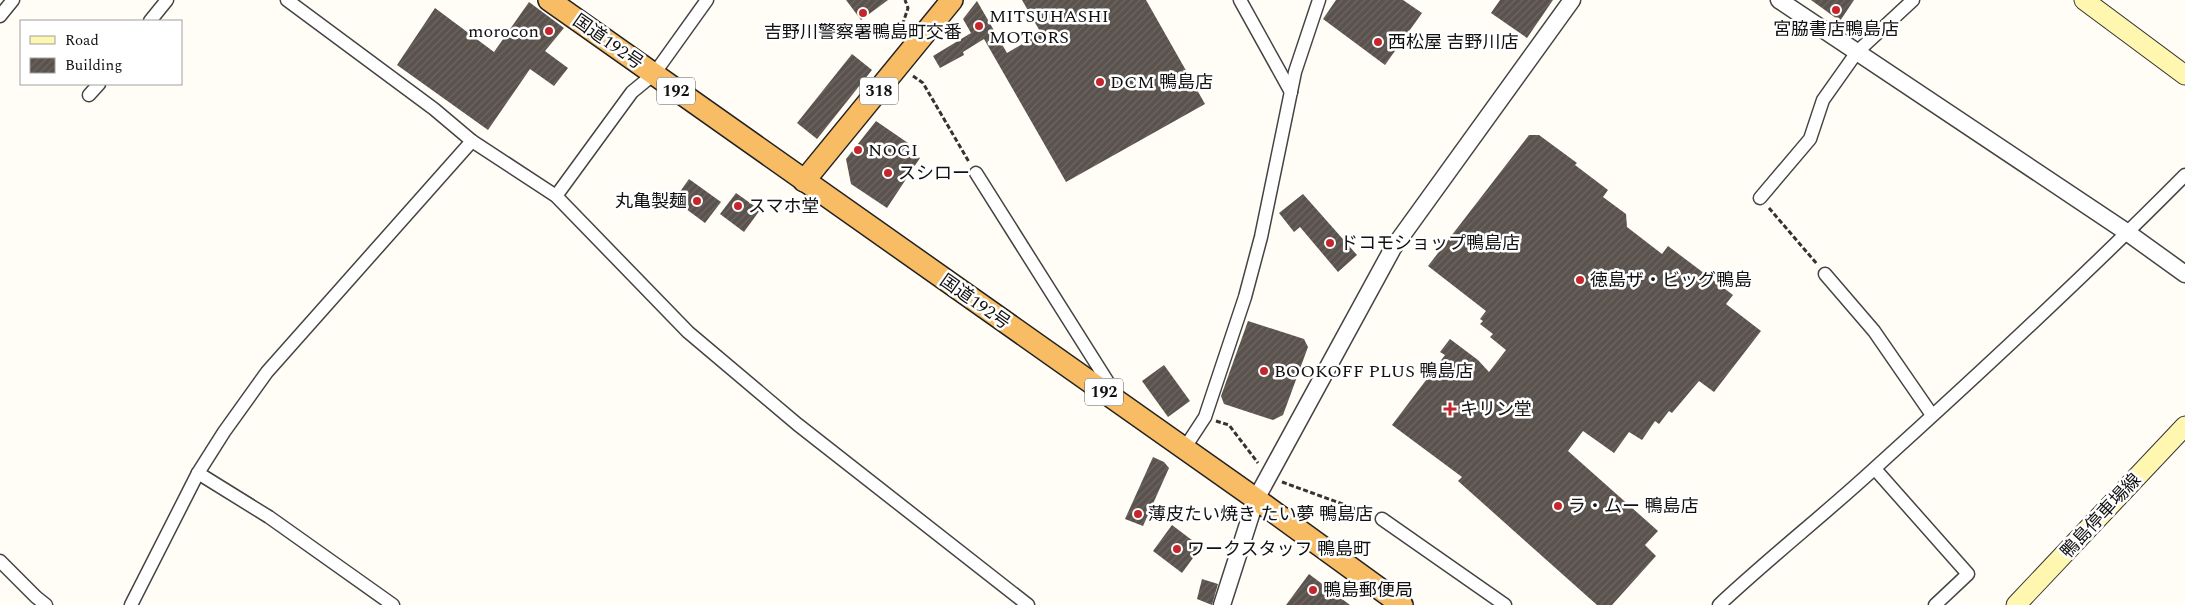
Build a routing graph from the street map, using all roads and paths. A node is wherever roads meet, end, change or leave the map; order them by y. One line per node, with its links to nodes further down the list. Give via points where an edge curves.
1 (13, 0): 14 (street)
2 (168, 0): 15 (street)
3 (287, 0): 24 (street)
4 (549, 0): 19 (highway, 国道192号 / 192)
5 (708, 0): 19 (street)
6 (905, 0): 16 (path, via 908,8)
7 (952, 0): 18 (highway, 318)
8 (1240, 0): 22 (street)
9 (1319, 0): 22 (street)
10 (1572, 0): 40 (street, via 1393,248)
11 (1779, 0): 17 (street)
12 (1913, 0): 17 (street)
13 (2084, 0): 20 (main road)
14 (0, 16)
15 (151, 20)
16 (899, 37)
17 (1857, 52): 29 (street, via 1823,100 1810,140); 30 (street)
18 (898, 66): 25 (path, via 923,83); 27 (highway, 318)
19 (654, 74): 27 (highway, 国道192号 / 192); 28 (street, via 632,92)
20 (2185, 75)
21 (98, 85): 23 (street)
22 (1291, 92): 35 (street, via 1262,238)
23 (89, 95)
24 (472, 141): 28 (street); 39 (street, via 267,372)
25 (976, 173): 33 (street)
26 (2185, 175): 30 (street)
27 (804, 182): 33 (highway, 国道192号 / 192)
28 (556, 196): 47 (street, via 688,332 796,424)
29 (1760, 198): 31 (path)
30 (2128, 233): 32 (street); 34 (street)
31 (1825, 274): 34 (street, via 1874,331)
32 (2185, 274)
33 (1124, 406): 37 (highway, 国道192号 / 192)
34 (1932, 415): 38 (street)
35 (1205, 417): 37 (street); 40 (path, via 1228,425)
36 (2185, 426): 53 (main road, 鴨島停車場線)
37 (1184, 449): 41 (highway, 国道192号 / 192)
38 (1874, 469): 51 (street, via 1764,562); 52 (street, via 1968,574)
39 (198, 473): 45 (street); 46 (street, via 269,517)
40 (1268, 477): 41 (street); 42 (path)
41 (1256, 499): 48 (street); 49 (highway, 国道192号 / 192)
42 (1382, 519): 50 (street)
43 (0, 561): 44 (street)
44 (46, 605)
45 (131, 605)
46 (393, 605)
47 (1028, 605)
48 (1222, 605)
49 (1402, 605)
50 (1506, 605)
51 (1719, 605)
52 (1935, 605)
53 (2016, 605)

